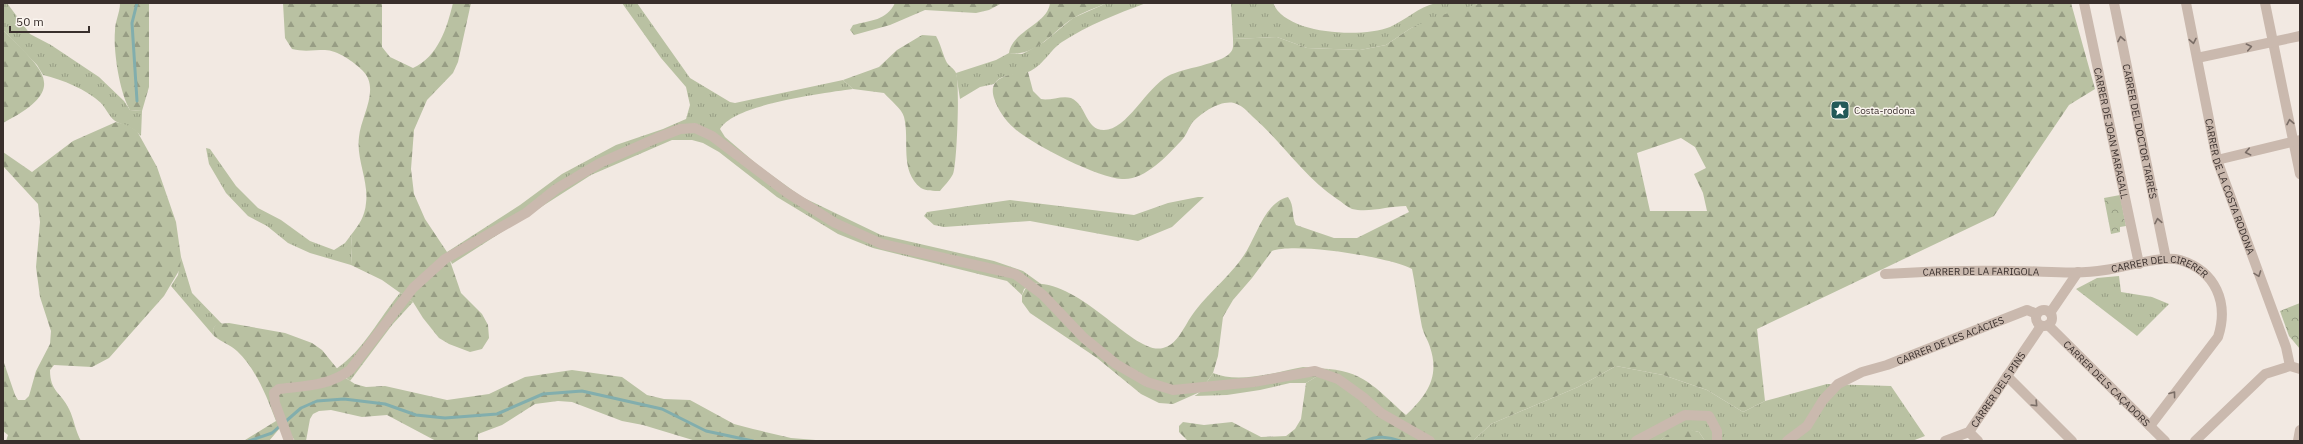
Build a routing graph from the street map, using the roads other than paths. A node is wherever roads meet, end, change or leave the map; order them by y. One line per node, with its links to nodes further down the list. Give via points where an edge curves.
1 (2084, 3): 12 (street, CARRER DE JOAN MARAGALL)
2 (2114, 3): 11 (street, CARRER DEL DOCTOR TARRÉS, one-way to 2)
3 (2186, 3): 7 (street, CARRER DE LA COSTA RODONA, one-way to 7)
4 (2265, 3): 6 (street)
5 (2300, 36): 6 (street)
6 (2274, 42): 7 (street, one-way to 6); 8 (street, one-way to 6)
7 (2197, 58): 9 (street, CARRER DE LA COSTA RODONA)
8 (2297, 141): 9 (street, one-way to 9); 10 (street)
9 (2217, 160): 18 (street, CARRER DE LA COSTA RODONA, one-way to 18)
10 (2300, 174)
11 (2166, 259): 12 (street, CARRER DEL CIRERER); 20 (street, CARRER DEL CIRERER, one-way to 11, via 2218,337 2222,322 2219,300 2212,280 2198,268 2179,260)
12 (2139, 264): 13 (street, CARRER DEL CIRERER)
13 (2078, 272): 14 (street, CARRER DE LA FARIGOLA, via 1941,270); 15 (street)
14 (1885, 274)
15 (2050, 313): 16 (street, via 2043,310); 17 (street, via 2052,318)
16 (2037, 314): 17 (street, via 2036,321); 27 (street, CARRER DE LES ACÀCIES, via 2026,310 1887,365 1862,372 1838,384 1823,400 1807,426)
17 (2045, 325): 19 (street, CARRER DELS PINS); 20 (street, CARRER DELS CAÇADORS)
18 (2295, 367): 32 (street, via 2266,374)
19 (2008, 376): 22 (street, CARRER DELS PINS); 30 (street, one-way to 30)
20 (2150, 426): 31 (street, CARRER DELS CAÇADORS)
21 (2300, 430): 33 (street)
22 (1969, 432): 28 (street, CARRER DELS PINS); 29 (street)
23 (289, 441): 24 (street, via 273,397 274,392 339,379 350,370 413,288 445,259 526,212 556,189 600,163 662,136 695,128 712,136 786,192 835,223 882,244 1014,274 1043,295 1084,338 1110,360 1147,382 1173,390 1254,382 1315,371 1338,379 1381,413)
24 (1430, 441)
25 (1636, 441): 26 (street, via 1685,415 1709,416 1716,431)
26 (1717, 441)
27 (1787, 441)
28 (1945, 441)
29 (1978, 441)
30 (2072, 441)
31 (2166, 441)
32 (2195, 441)
33 (2298, 441)

